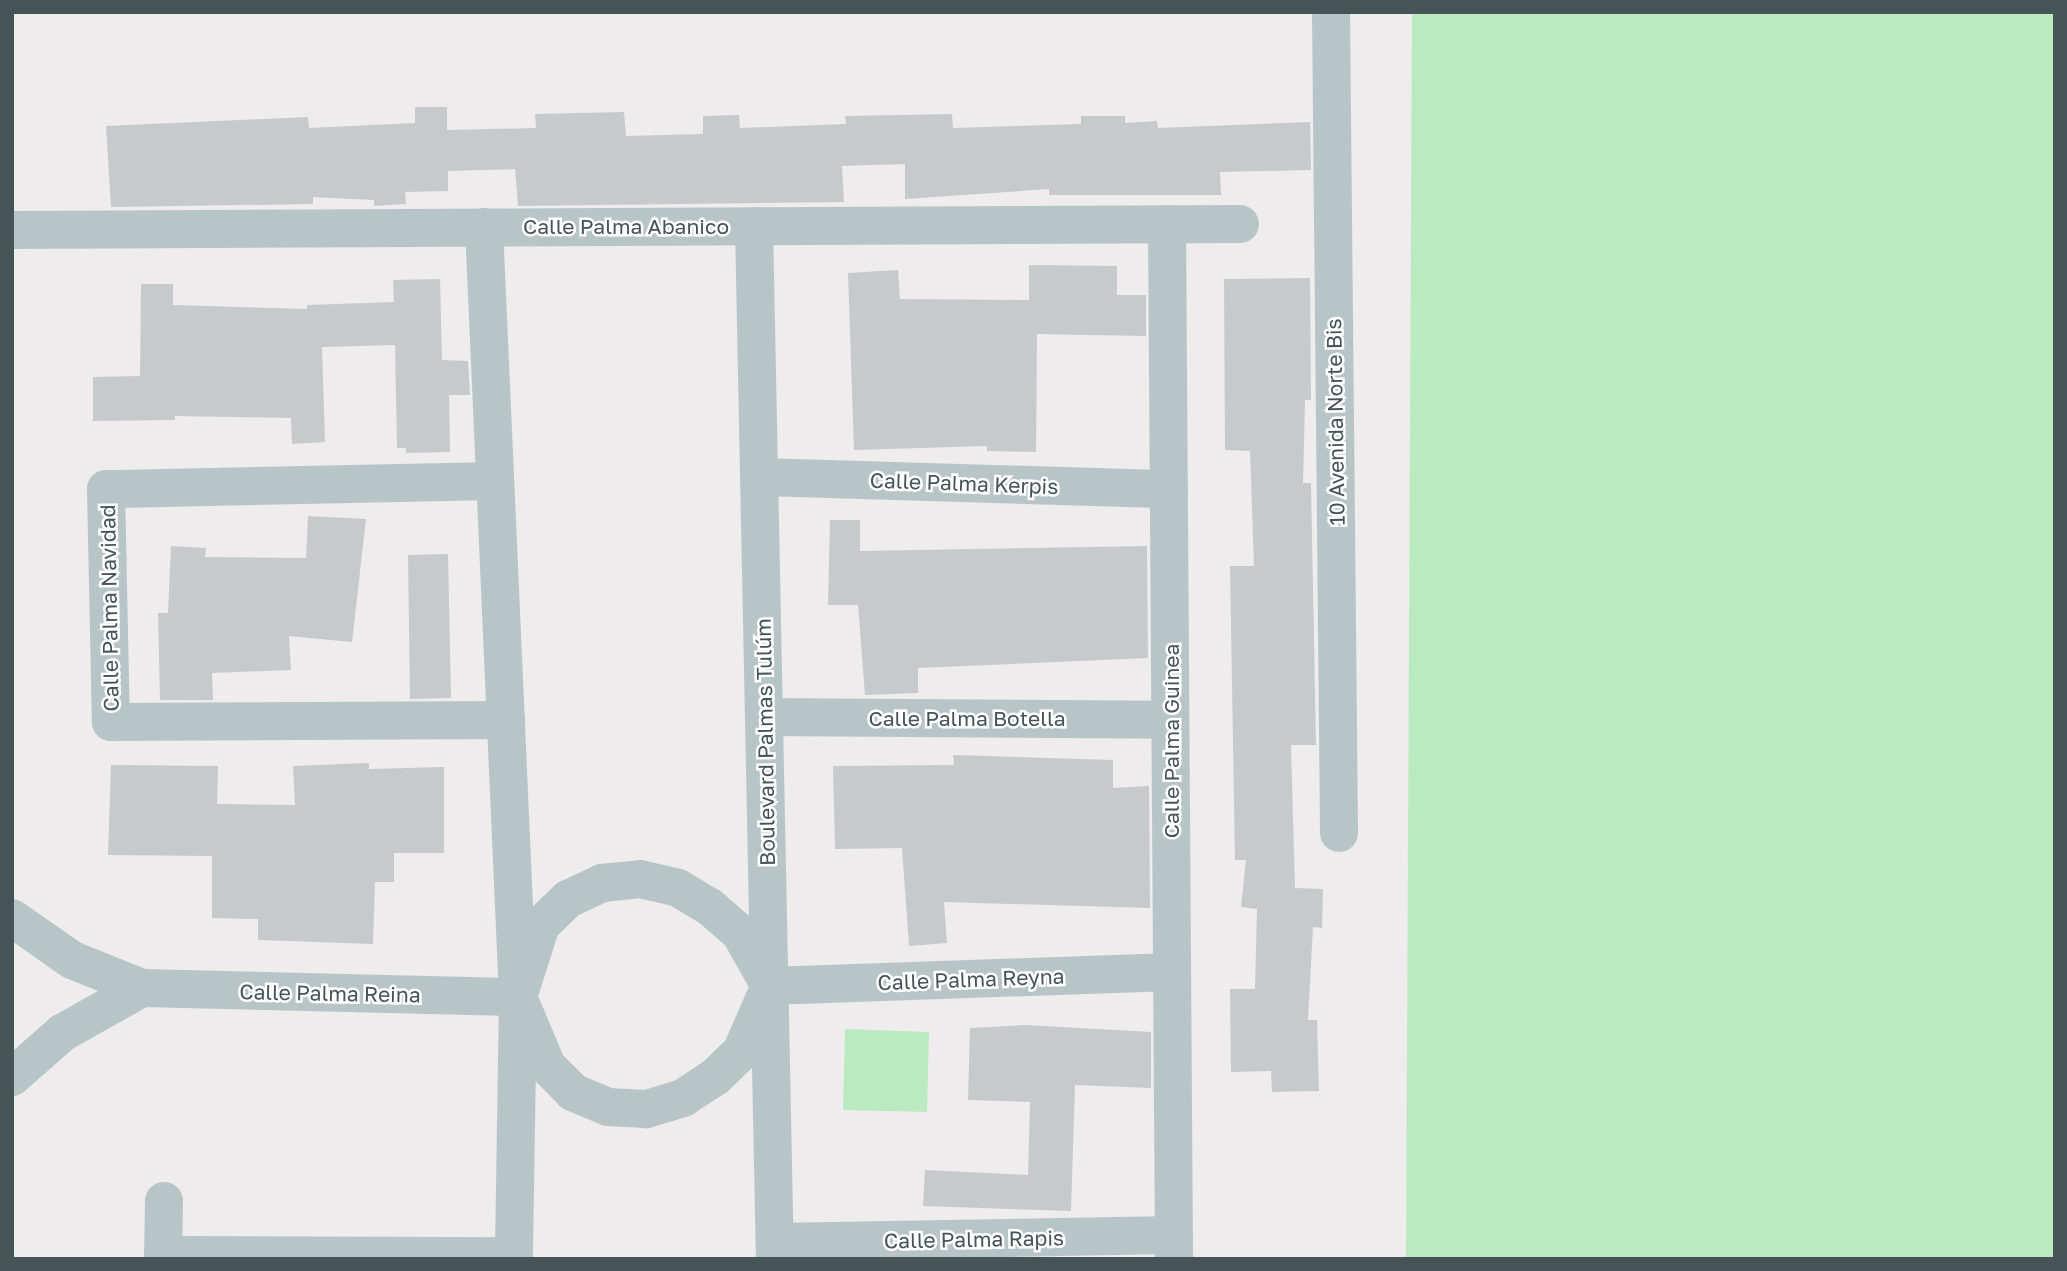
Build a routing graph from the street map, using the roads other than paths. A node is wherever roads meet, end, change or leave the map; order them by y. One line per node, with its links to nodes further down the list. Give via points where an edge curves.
1 (1331, 12): 13 (street, 10 Avenida Norte Bis)
2 (1167, 224): 3 (street, Calle Palma Abanico); 4 (street, Calle Palma Abanico); 9 (street, Calle Palma Guinea)
3 (1241, 224)
4 (754, 226): 5 (street, Calle Palma Abanico); 7 (street, Boulevard Palmas Tulúm)
5 (484, 227): 6 (street, Calle Palma Abanico); 8 (street)
6 (12, 230)
7 (759, 477): 9 (street, Calle Palma Kerpis); 10 (street, Boulevard Palmas Tulúm)
8 (495, 481): 11 (street); 11 (street, Calle Palma Navidad, via 106,489 111,722)
9 (1169, 489): 12 (street, Calle Palma Guinea)
10 (764, 717): 12 (street, Calle Palma Botella); 16 (street, Boulevard Palmas Tulúm)
11 (506, 720): 18 (street)
12 (1170, 720): 15 (street, Calle Palma Guinea)
13 (1339, 833)
14 (12, 918): 17 (street, Calle Palma Reina, via 72,960)
15 (1172, 972): 16 (street, Calle Palma Reyna); 21 (street, Calle Palma Guinea)
16 (770, 986): 18 (street, via 740,933 710,907 678,888 640,879 602,883 568,899 541,925); 18 (street, via 741,1052 683,1098 646,1109 608,1107 573,1092 547,1066); 22 (street, Boulevard Palmas Tulúm)
17 (142, 988): 18 (street, Calle Palma Reina); 19 (street, via 62,1033)
18 (518, 997): 24 (street)
19 (12, 1077)
20 (163, 1201): 23 (street)
21 (1174, 1247): 22 (street, Calle Palma Rapis)
22 (775, 1250)
23 (163, 1257): 24 (street)
24 (514, 1258)

